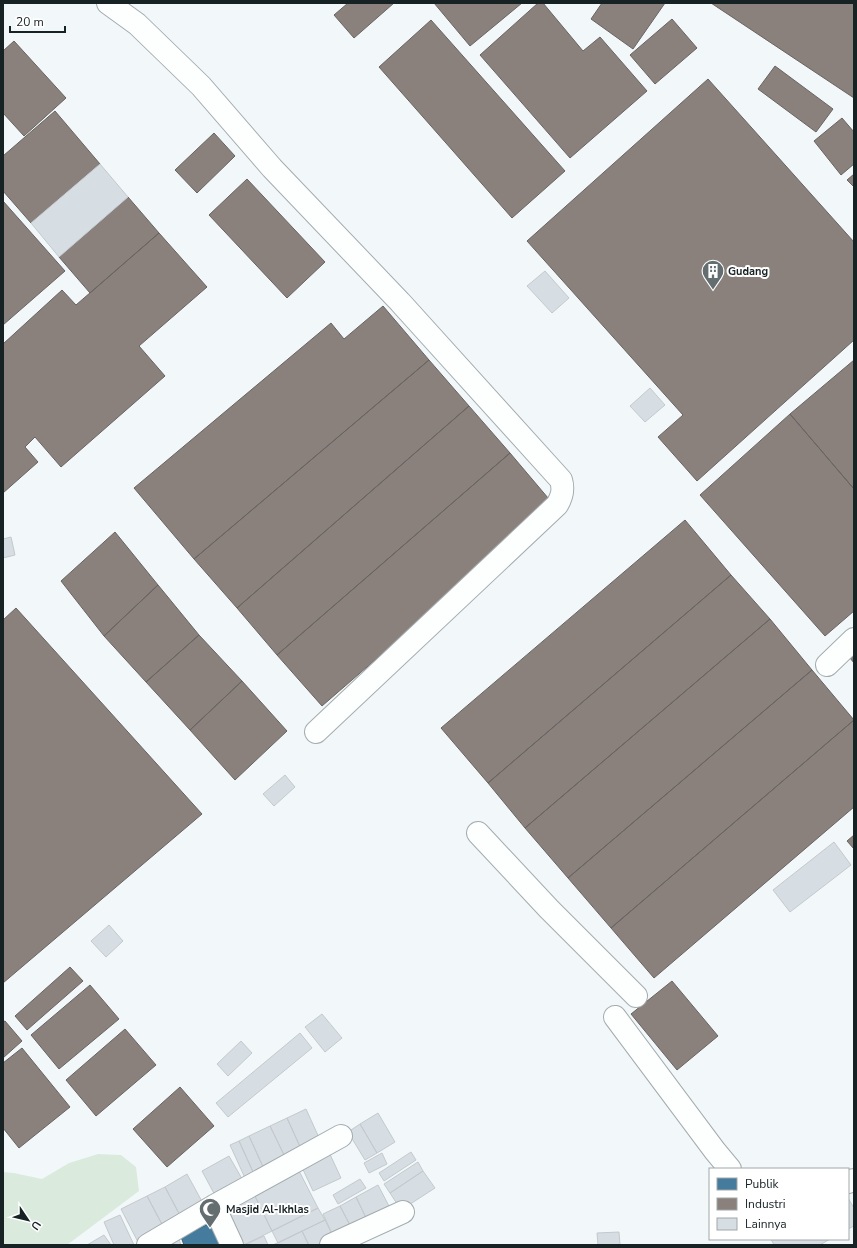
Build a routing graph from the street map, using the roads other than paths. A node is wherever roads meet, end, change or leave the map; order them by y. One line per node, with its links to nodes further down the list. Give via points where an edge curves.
1 (108, 3): 4 (street, via 137,24 201,86 272,168 400,302 561,480 562,494 557,505)
2 (854, 639): 3 (street)
3 (827, 665)
4 (316, 732)
5 (478, 833): 6 (street)
6 (636, 996)
7 (615, 1017): 9 (street)
8 (341, 1136): 10 (street)
9 (729, 1168)
10 (214, 1206): 12 (street); 13 (street)
11 (403, 1212): 14 (street)
12 (148, 1245)
13 (232, 1245)
14 (331, 1245)

